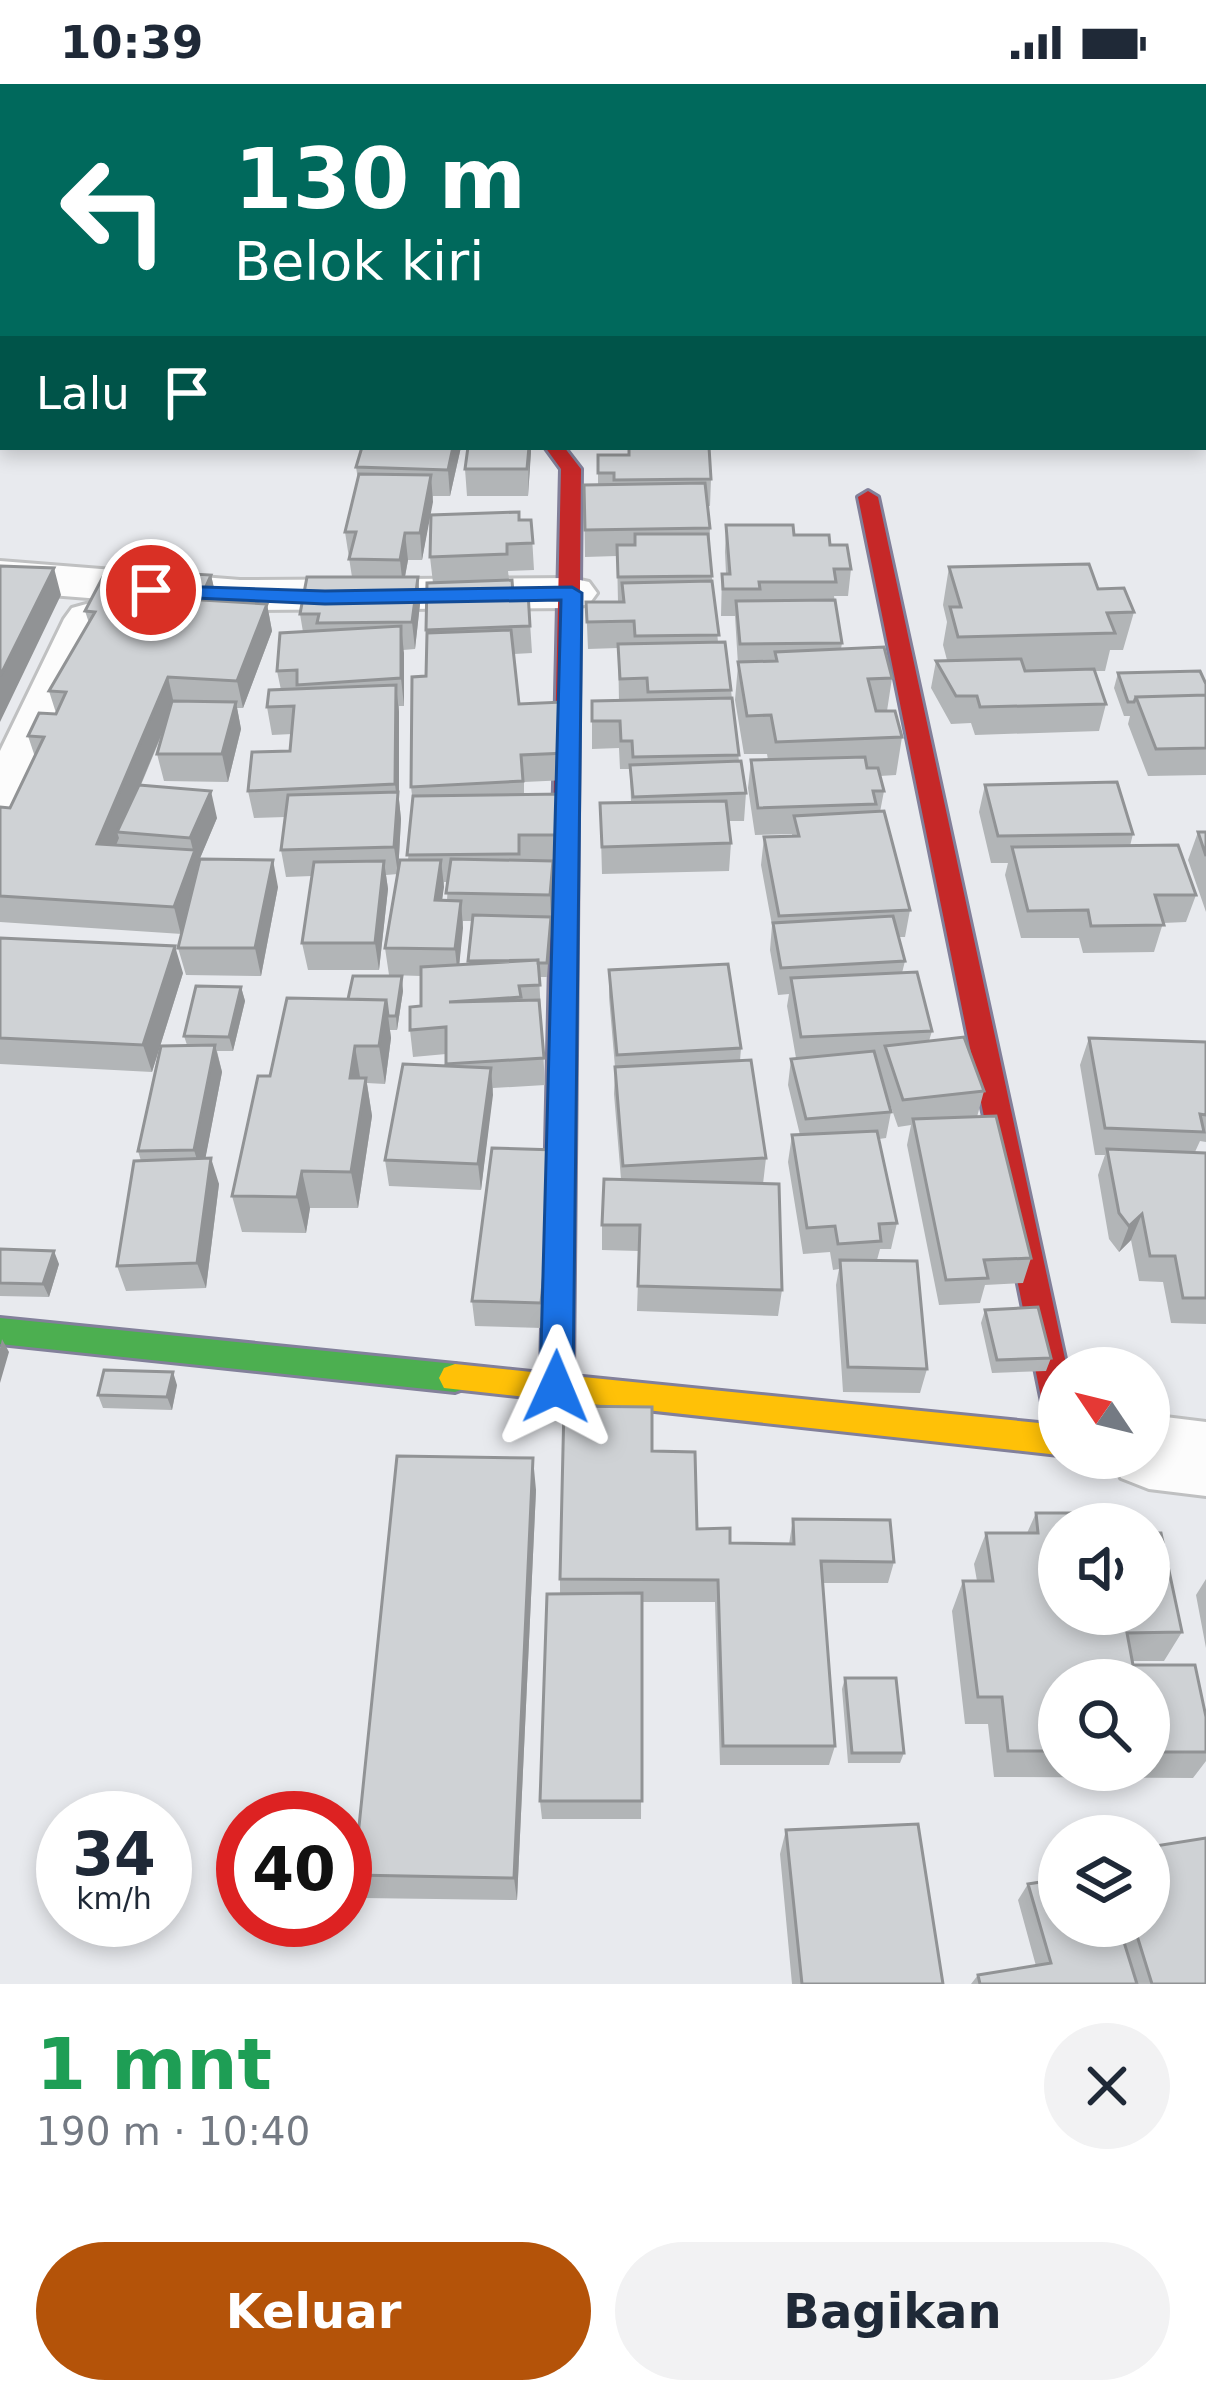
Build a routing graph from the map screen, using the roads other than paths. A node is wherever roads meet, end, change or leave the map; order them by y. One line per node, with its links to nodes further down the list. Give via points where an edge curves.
1 (556, 450): 5 (street, via 571,469)
2 (868, 497): 8 (street)
3 (0, 576): 4 (street)
4 (106, 587): 5 (street, via 325,597); 6 (street)
5 (572, 593): 9 (street)
6 (0, 811)
7 (0, 1331): 9 (street)
8 (1046, 1347)
9 (556, 1387): 10 (street)
10 (1038, 1438)
11 (1170, 1455): 12 (street)
12 (1206, 1460)

